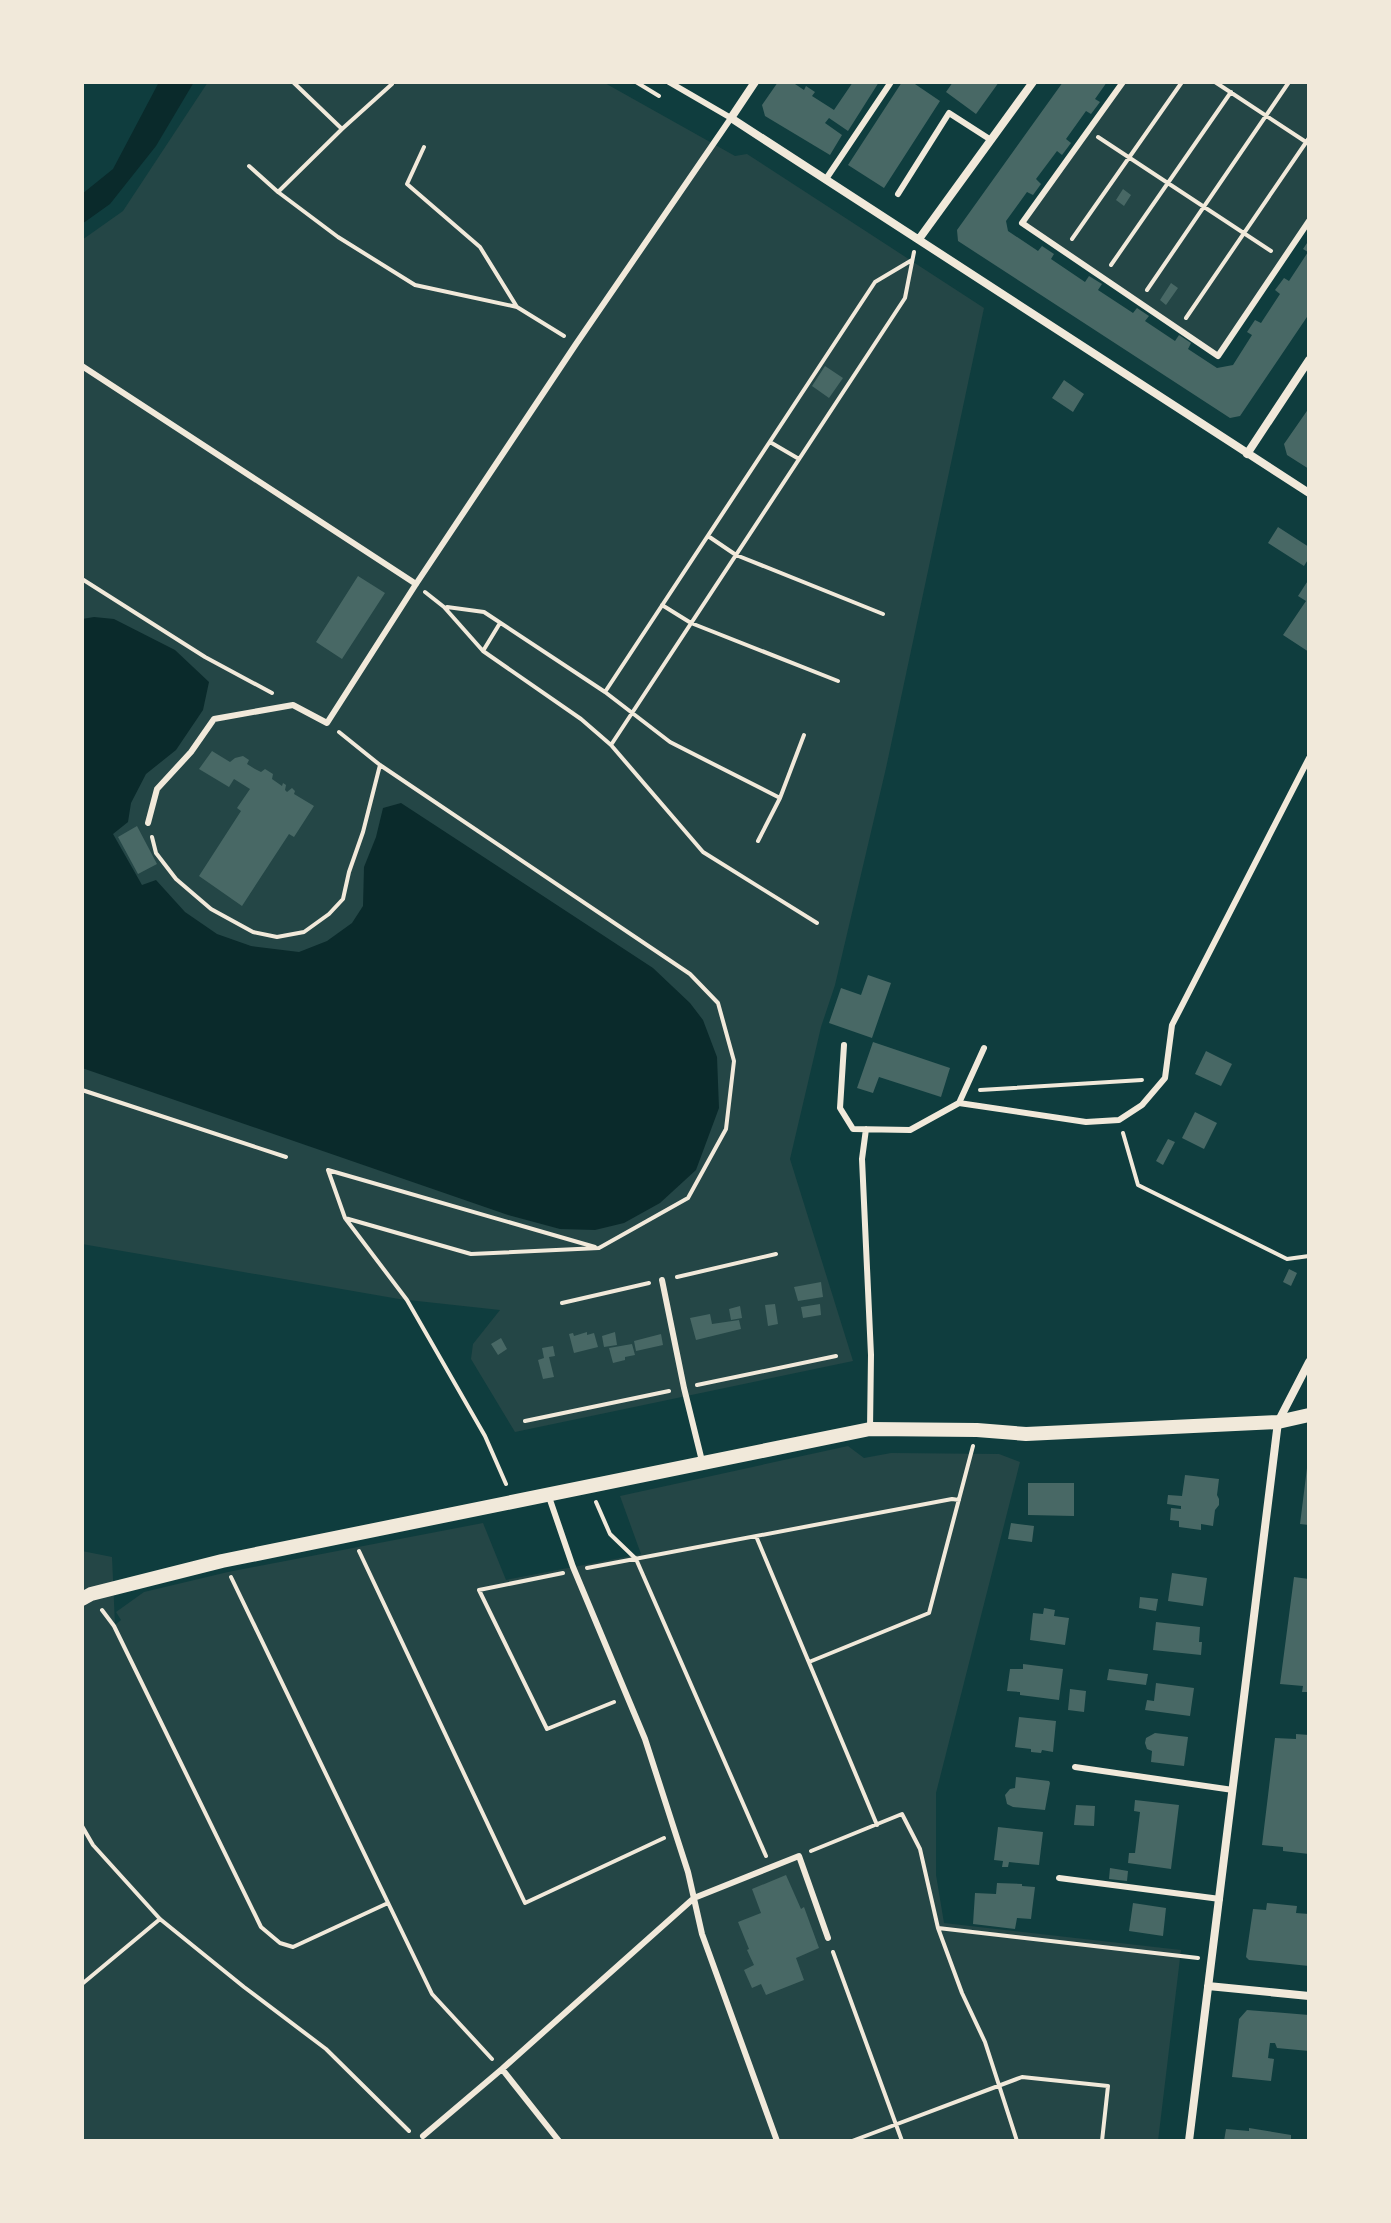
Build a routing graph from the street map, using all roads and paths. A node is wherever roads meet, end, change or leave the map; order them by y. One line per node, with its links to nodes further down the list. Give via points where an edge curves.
1 (293, 82): 14 (path)
2 (390, 82): 14 (path)
3 (669, 82): 13 (lane)
4 (755, 82): 13 (street)
5 (891, 82): 21 (lane)
6 (1033, 82): 16 (street)
7 (1123, 82): 15 (lane)
8 (1182, 82): 19 (path)
9 (1215, 82): 11 (path)
10 (1289, 82): 12 (path)
11 (1231, 92): 12 (path); 22 (path)
12 (1266, 116): 17 (path); 25 (path)
13 (731, 118): 21 (street); 36 (lane)
14 (342, 129): 23 (path)
15 (1088, 131): 19 (path); 29 (lane, via 1022,223)
16 (991, 140): 24 (lane, via 949,113); 28 (street)
17 (1308, 141): 27 (path)
18 (424, 147): 34 (path, via 407,184 480,247)
19 (1129, 158): 22 (path); 29 (path)
20 (249, 166): 23 (path)
21 (826, 179): 28 (street)
22 (1168, 183): 25 (path); 32 (path)
23 (278, 192): 34 (path, via 415,285)
24 (898, 194)
25 (1204, 207): 27 (path); 33 (path)
26 (1309, 221): 30 (lane)
27 (1244, 233): 30 (path); 35 (path)
28 (919, 239): 31 (path); 40 (street)
29 (1064, 251): 32 (lane)
30 (1283, 259): 35 (lane, via 1218,356)
31 (912, 260): 39 (path, via 875,282); 41 (path, via 905,298)
32 (1103, 277): 33 (lane)
33 (1139, 302): 35 (lane)
34 (517, 307): 36 (path)
35 (1178, 329)
36 (576, 344): 46 (lane)
37 (1309, 360): 40 (street)
38 (82, 366): 46 (lane)
39 (770, 442): 41 (path); 43 (path)
40 (1247, 454): 42 (street)
41 (799, 459): 44 (path)
42 (1309, 493)
43 (708, 536): 44 (path); 47 (path)
44 (736, 555): 49 (path); 51 (path)
45 (82, 579): 55 (path)
46 (416, 584): 48 (path); 57 (lane)
47 (662, 605): 51 (path); 54 (path)
48 (444, 607): 50 (path, via 484,612); 52 (path)
49 (883, 614)
50 (500, 623): 52 (path); 54 (path)
51 (691, 623): 53 (path); 56 (path)
52 (483, 651): 59 (path)
53 (838, 681)
54 (605, 692): 56 (path)
55 (293, 705): 57 (lane); 63 (lane, via 214,719 157,789)
56 (632, 712): 59 (path); 62 (path, via 670,742)
57 (327, 723): 61 (path)
58 (804, 735): 62 (path)
59 (611, 745): 65 (path, via 703,852)
60 (1309, 758): 68 (lane, via 1172,1025)
61 (380, 765): 63 (path, via 343,899 304,932 277,937 253,932 211,909 156,853); 76 (path, via 690,974 718,1003 734,1061 726,1129 688,1198)
62 (780, 798): 64 (path)
63 (148, 823)
64 (758, 841)
65 (817, 923)
66 (844, 1045): 73 (lane, via 840,1108 853,1129)
67 (984, 1048): 70 (lane)
68 (1165, 1078): 70 (path); 72 (lane, via 1142,1105)
69 (82, 1090): 74 (path)
70 (966, 1090): 71 (lane)
71 (959, 1103): 72 (lane, via 1086,1122); 73 (lane, via 910,1130)
72 (1119, 1120): 78 (path, via 1138,1185 1287,1259)
73 (866, 1129): 87 (lane, via 862,1159)
74 (286, 1157)
75 (345, 1218): 76 (path, via 471,1254); 76 (path, via 328,1170); 93 (path, via 407,1300 485,1436)
76 (599, 1248)
77 (776, 1254): 79 (path)
78 (1309, 1256)
79 (662, 1280): 80 (path); 83 (lane)
80 (562, 1303)
81 (836, 1356): 83 (path)
82 (1309, 1362): 86 (street)
83 (684, 1388): 85 (path); 89 (lane)
84 (1309, 1415): 86 (street)
85 (525, 1421)
86 (1278, 1422): 88 (street, via 1026,1434); 103 (street)
87 (870, 1429): 88 (street); 89 (street)
88 (977, 1430): 92 (path)
89 (702, 1461): 90 (street)
90 (589, 1485): 91 (street); 96 (path, via 610,1534)
91 (548, 1494): 93 (street); 98 (lane)
92 (959, 1500): 95 (path); 100 (path, via 929,1613)
93 (514, 1501): 94 (street)
94 (352, 1535): 97 (street); 106 (path, via 525,1903)
95 (756, 1536): 96 (path); 100 (path)
96 (636, 1559): 98 (path); 108 (path)
97 (222, 1561): 99 (street); 112 (path)
98 (574, 1570): 101 (lane); 101 (path, via 479,1590 547,1729)
99 (86, 1596): 112 (path, via 114,1626 261,1927 293,1947)
100 (809, 1662): 104 (path)
101 (627, 1697): 106 (lane)
102 (1075, 1767): 103 (lane)
103 (1233, 1790): 111 (street)
104 (877, 1825): 107 (path); 114 (path, via 902,1814 920,1849)
105 (82, 1826): 113 (path)
106 (674, 1833): 110 (lane)
107 (799, 1856): 108 (lane); 115 (lane)
108 (771, 1867): 110 (lane)
109 (1059, 1878): 111 (lane)
110 (694, 1898): 120 (lane); 125 (lane, via 702,1934)
111 (1220, 1899): 116 (street)
112 (388, 1903): 120 (path, via 432,1994)
113 (160, 1919): 117 (path); 123 (path, via 326,2049)
114 (938, 1928): 116 (path); 121 (path)
115 (828, 1938): 122 (path)
116 (1212, 1961): 118 (street)
117 (82, 1984)
118 (1208, 1986): 119 (street); 130 (street)
119 (1309, 1996)
120 (502, 2069): 123 (lane); 124 (lane)
121 (999, 2085): 122 (path); 128 (path); 129 (path, via 1022,2077 1108,2086)
122 (896, 2124): 126 (path); 127 (path)
123 (421, 2138)
124 (559, 2141)
125 (777, 2141)
126 (852, 2141)
127 (902, 2141)
128 (1017, 2141)
129 (1102, 2141)
130 (1189, 2141)

